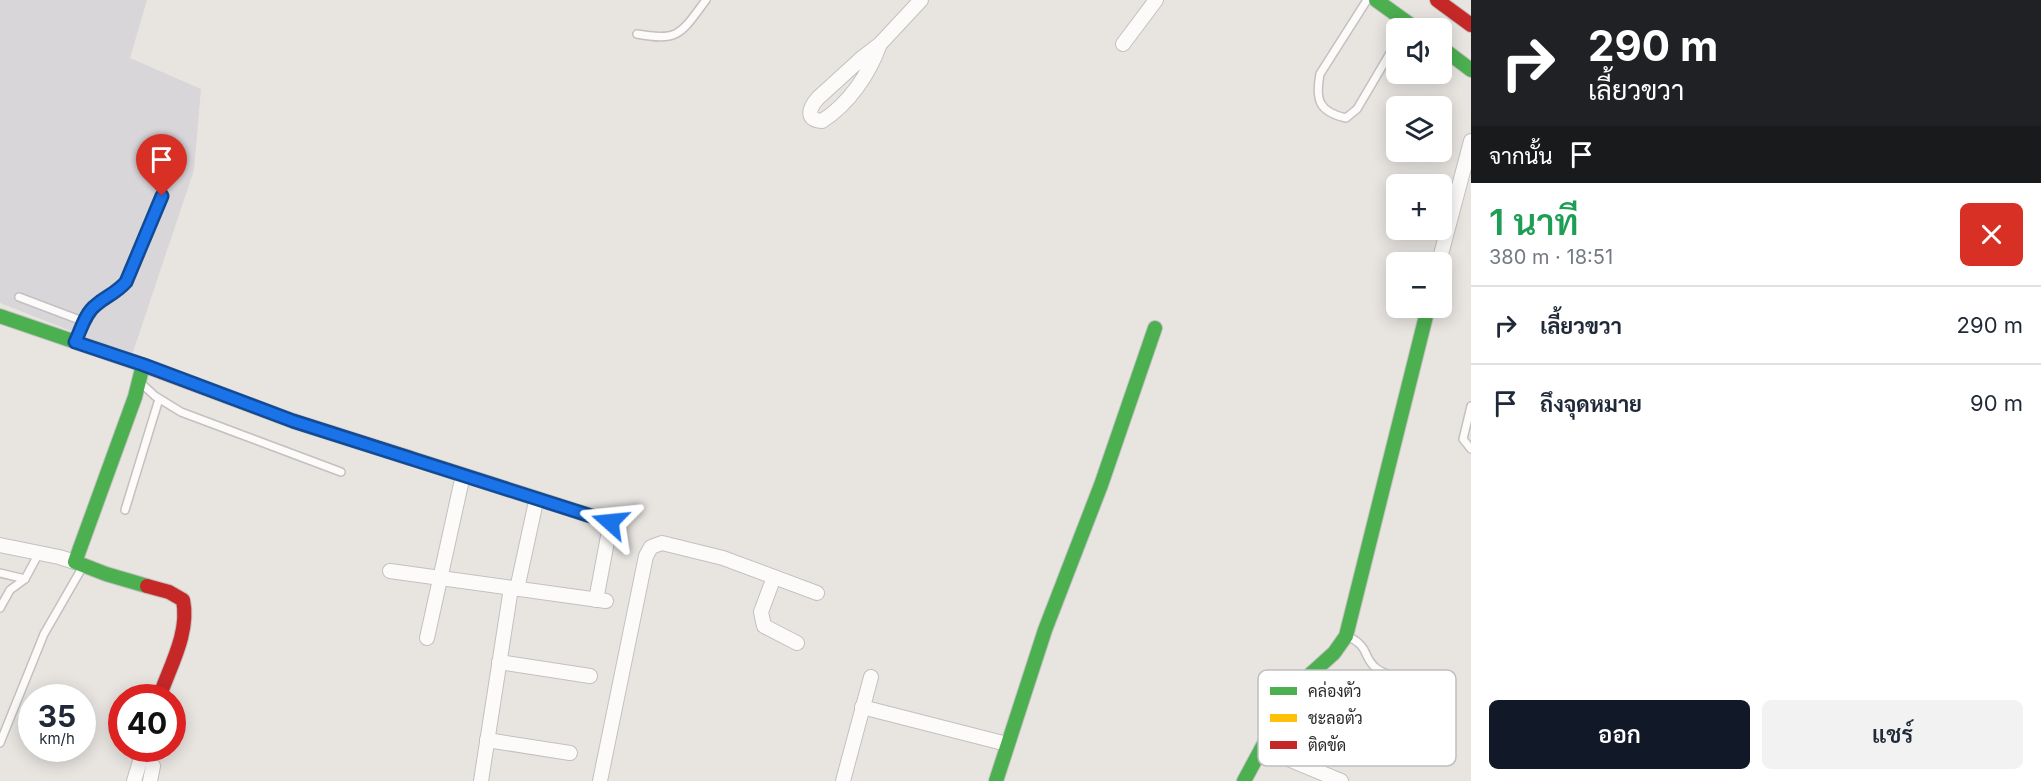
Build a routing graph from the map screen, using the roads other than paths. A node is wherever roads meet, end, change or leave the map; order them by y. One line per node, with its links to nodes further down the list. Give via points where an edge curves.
1 (706, 0): 9 (lane, via 676,35 667,38)
2 (921, 0): 11 (street)
3 (1156, 0): 10 (street)
4 (1367, 0): 13 (lane, via 1320,74 1317,87 1322,107 1346,118 1358,109)
5 (1377, 0): 7 (street)
6 (1437, 0): 8 (street)
7 (1399, 18)
8 (1471, 25)
9 (637, 34)
10 (1124, 44)
11 (880, 45): 11 (street, via 864,78 839,108 822,121 810,116 811,105)
12 (1452, 56): 14 (street)
13 (1386, 60)
14 (1471, 70)
15 (1471, 141): 17 (street)
16 (162, 196): 21 (lane, via 126,282 97,303)
17 (1442, 252)
18 (19, 297): 21 (lane)
19 (0, 316): 23 (street)
20 (1426, 318): 44 (street)
21 (85, 322): 23 (lane)
22 (1155, 328): 56 (street)
23 (75, 342): 24 (street)
24 (144, 365): 25 (street); 41 (street, via 293,421 610,527 601,601)
25 (140, 383): 26 (lane); 35 (street)
26 (159, 399): 29 (lane, via 191,416); 32 (lane)
27 (1471, 406): 28 (lane, via 1462,439)
28 (1471, 449)
29 (341, 472)
30 (461, 483): 39 (street)
31 (534, 506): 41 (street)
32 (125, 510)
33 (0, 545): 34 (street)
34 (39, 553): 35 (street); 40 (lane)
35 (79, 564): 52 (street, via 183,600 183,629); 55 (lane, via 44,634)
36 (390, 571): 39 (street)
37 (0, 573): 40 (lane)
38 (774, 577): 42 (street); 46 (street, via 761,612 764,626); 65 (street, via 723,558 662,543 651,547)
39 (440, 578): 41 (street); 45 (street)
40 (25, 579): 43 (lane, via 10,590)
41 (514, 588): 47 (street)
42 (817, 593)
43 (0, 608)
44 (1346, 636): 48 (street, via 1333,657); 49 (lane, via 1358,641)
45 (427, 638)
46 (797, 643)
47 (499, 663): 50 (street); 54 (street)
48 (1315, 670)
49 (1379, 670)
50 (590, 676)
51 (871, 677): 53 (street)
52 (164, 684)
53 (862, 707): 56 (street); 66 (street)
54 (487, 740): 57 (street); 64 (street)
55 (0, 743)
56 (1006, 744): 67 (street)
57 (570, 753)
58 (1258, 755): 68 (street)
59 (140, 762): 62 (street)
60 (153, 766): 63 (street)
61 (1305, 766): 69 (street)
62 (135, 781)
63 (150, 781)
64 (481, 781)
65 (600, 781)
66 (843, 781)
67 (996, 781)
68 (1244, 781)
69 (1341, 781)

